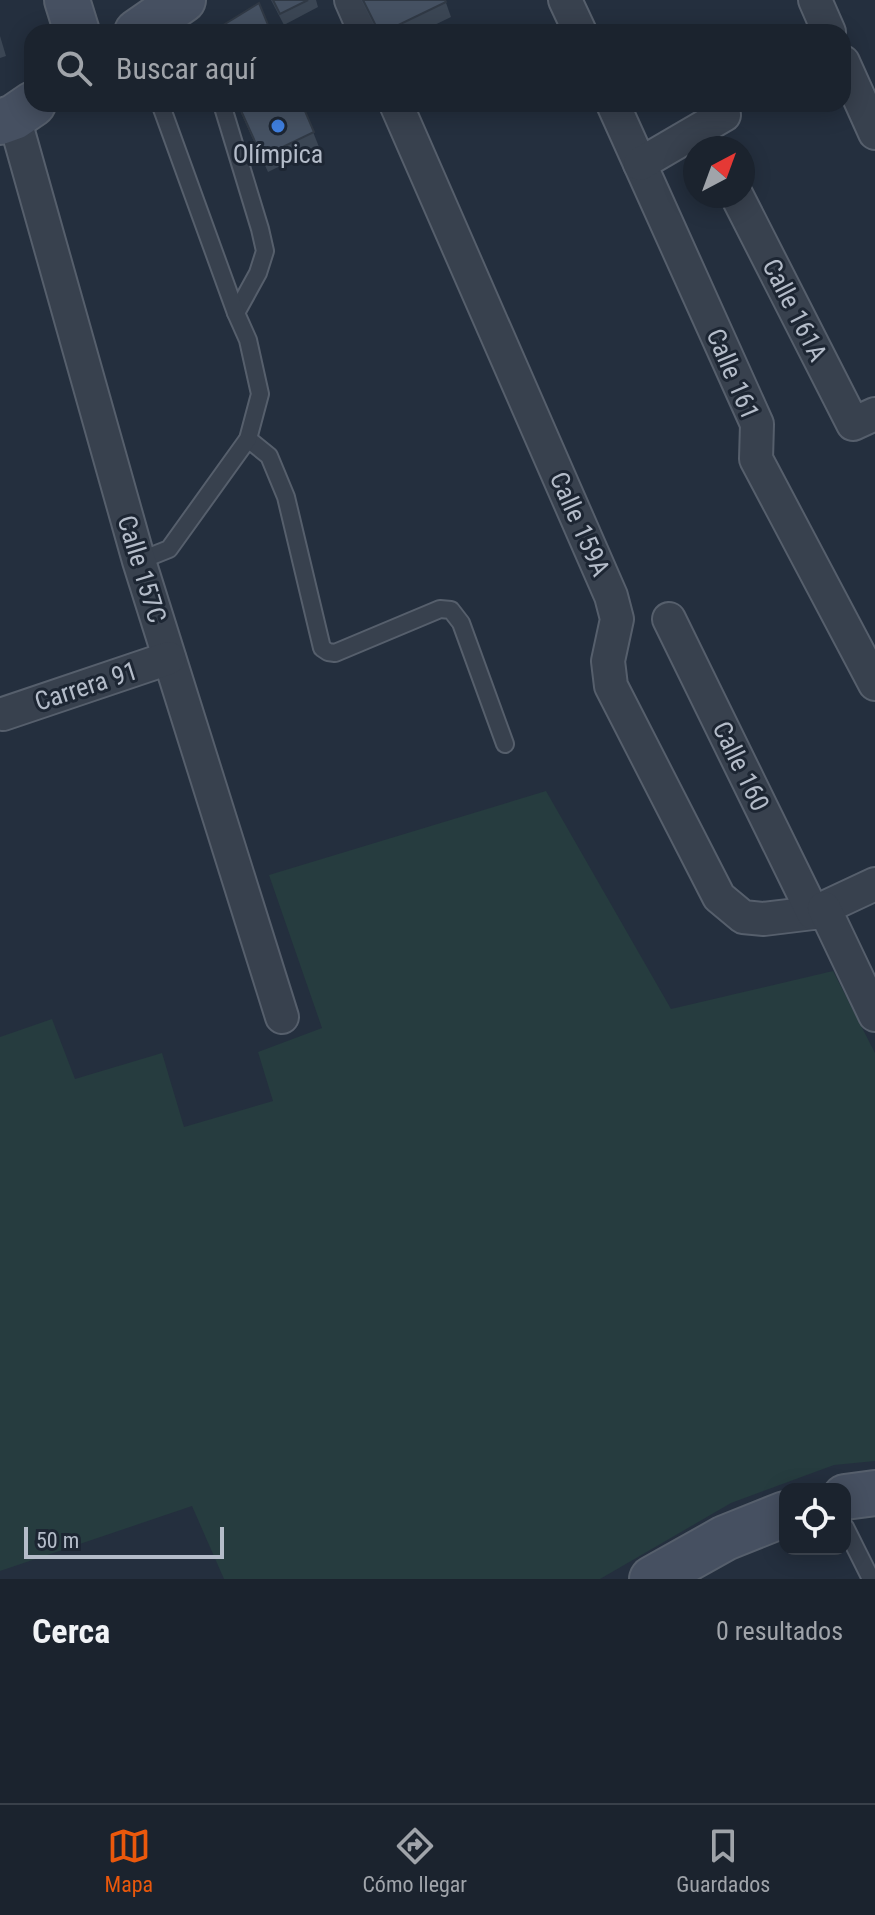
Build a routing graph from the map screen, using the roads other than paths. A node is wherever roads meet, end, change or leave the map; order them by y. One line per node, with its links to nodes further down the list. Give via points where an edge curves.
1 (67, 0): 6 (street)
2 (183, 0): 7 (street)
3 (351, 0): 8 (street)
4 (565, 0): 9 (street)
5 (815, 0): 10 (street)
6 (74, 24)
7 (148, 24)
8 (362, 24)
9 (576, 24)
10 (826, 24)
11 (851, 80): 18 (street)
12 (163, 112): 21 (lane)
13 (224, 112): 21 (lane, via 265,251)
14 (399, 112): 31 (street, Calle 159A, via 611,596 617,619 608,661 611,686 719,897 743,917)
15 (617, 112): 19 (street, Calle 161)
16 (16, 114): 24 (street, Calle 157C)
17 (713, 130): 19 (street)
18 (875, 133)
19 (640, 164): 27 (street, Calle 161, via 757,424 756,459)
20 (744, 208): 22 (street, Calle 161A)
21 (236, 313): 23 (lane, via 260,394)
22 (864, 419)
23 (248, 439): 24 (lane, via 169,549); 29 (lane, via 269,456 286,497 322,648 335,653 440,609 451,610 461,623)
24 (139, 561): 26 (street, Calle 157C)
25 (669, 619): 31 (street, Calle 160)
26 (169, 658): 28 (street, Carrera 91); 33 (street, Calle 157C)
27 (875, 684)
28 (3, 714)
29 (505, 744)
30 (875, 884): 31 (street)
31 (818, 911): 32 (street, Calle 160)
32 (870, 994)
33 (282, 1017)
34 (875, 1493): 35 (street)
35 (851, 1496)
36 (779, 1516): 38 (street, via 725,1538)
37 (851, 1539): 39 (lane)
38 (658, 1577)
39 (871, 1579)

